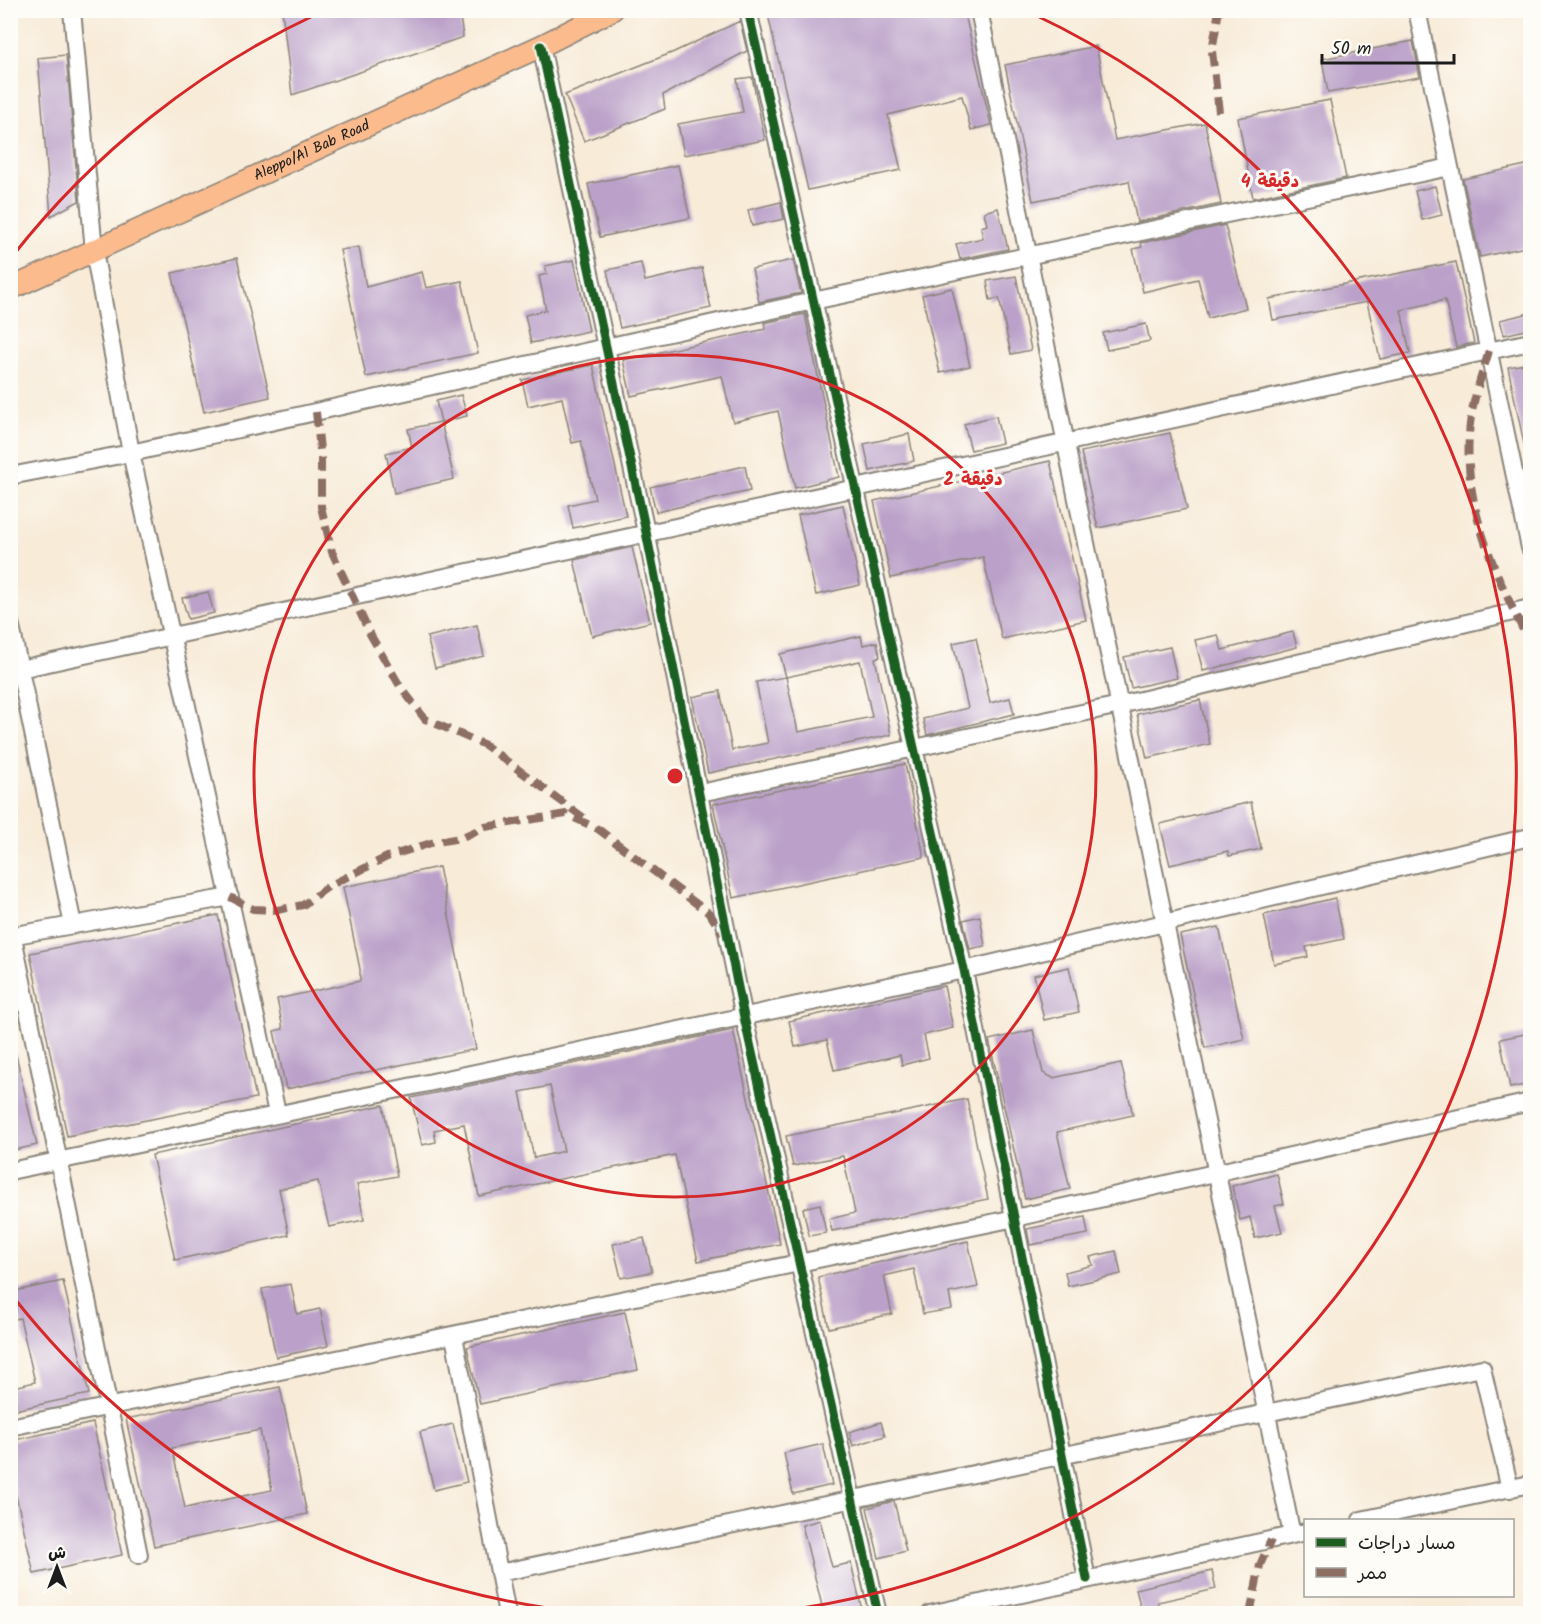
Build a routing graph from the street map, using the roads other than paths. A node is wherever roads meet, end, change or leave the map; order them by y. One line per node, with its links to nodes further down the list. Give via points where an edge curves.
1 (72, 10): 8 (street)
2 (612, 10): 6 (main road, Aleppo/Al Bab Road)
3 (748, 10): 11 (street)
4 (980, 10): 9 (street)
5 (1417, 10): 7 (street)
6 (541, 46): 8 (main road, Aleppo/Al Bab Road); 13 (street)
7 (1450, 167): 9 (street); 14 (street)
8 (94, 250): 10 (main road, Aleppo/Al Bab Road); 16 (street)
9 (1029, 256): 11 (street); 15 (street)
10 (10, 289)
11 (813, 301): 13 (street); 18 (street)
12 (1530, 342): 14 (street)
13 (607, 347): 16 (street); 19 (street)
14 (1489, 351): 15 (street); 20 (street)
15 (1066, 443): 18 (street); 25 (street)
16 (131, 453): 17 (street); 23 (street)
17 (10, 476)
18 (855, 488): 19 (street); 26 (street)
19 (646, 532): 23 (street); 27 (street)
20 (1530, 548)
21 (1530, 608): 25 (street)
22 (10, 622): 24 (street)
23 (170, 636): 24 (street); 29 (street)
24 (21, 669): 30 (street)
25 (1120, 705): 26 (street); 31 (street)
26 (914, 749): 27 (street); 33 (street)
27 (700, 793): 34 (street)
28 (1530, 837): 31 (street)
29 (230, 897): 30 (street); 36 (street)
30 (74, 924): 32 (street)
31 (1165, 924): 33 (street); 39 (street)
32 (12, 937): 37 (street)
33 (964, 970): 34 (street); 40 (street)
34 (744, 1017): 36 (street); 41 (street)
35 (1530, 1102): 39 (street)
36 (277, 1113): 37 (street)
37 (57, 1161): 38 (street); 43 (street)
38 (10, 1171)
39 (1217, 1173): 40 (street); 44 (street)
40 (1014, 1218): 41 (street); 46 (street)
41 (800, 1262): 42 (street); 49 (street)
42 (454, 1336): 43 (street); 53 (street)
43 (108, 1407): 45 (street); 52 (street)
44 (1266, 1412): 46 (street); 48 (street, via 1482,1368); 51 (street)
45 (10, 1427)
46 (1062, 1455): 49 (street); 54 (street)
47 (1530, 1485): 48 (street)
48 (1510, 1489): 50 (street)
49 (852, 1500): 53 (street); 56 (street)
50 (1370, 1519)
51 (1299, 1534): 54 (street)
52 (139, 1555)
53 (499, 1573): 55 (street)
54 (1087, 1579): 57 (street)
55 (507, 1614)
56 (878, 1614)
57 (930, 1614)

